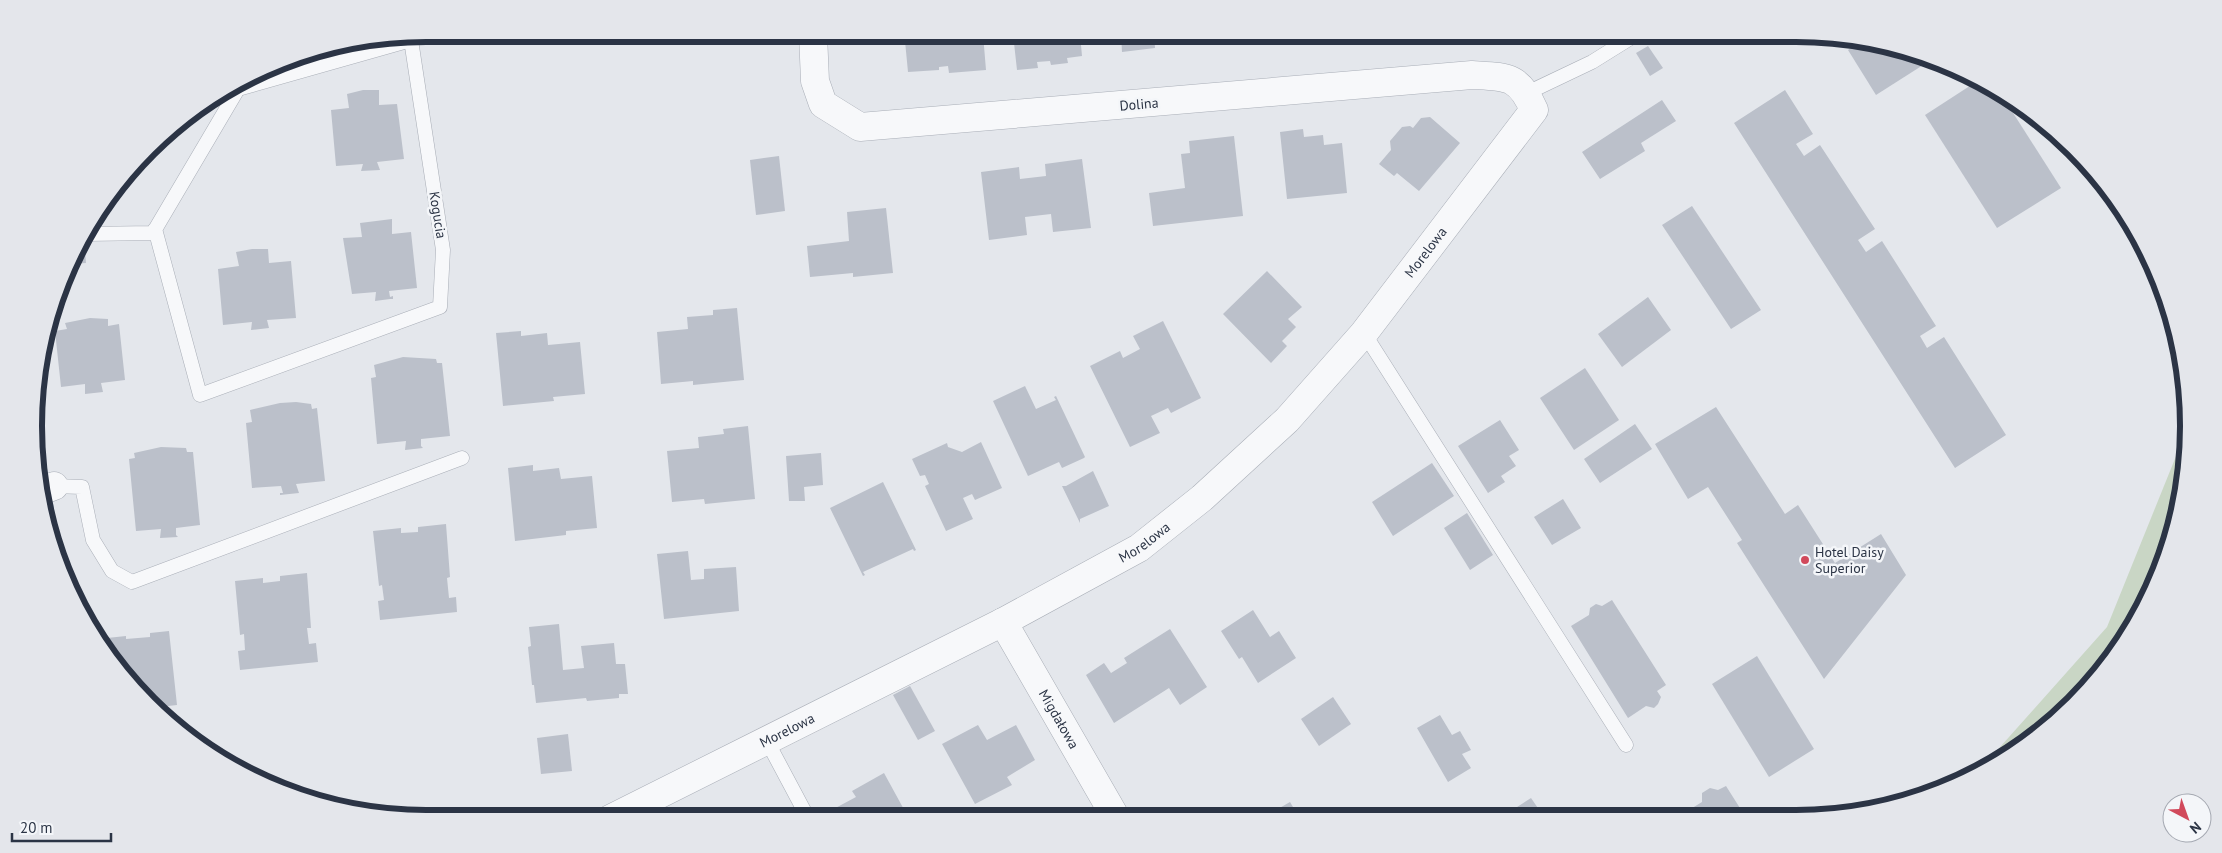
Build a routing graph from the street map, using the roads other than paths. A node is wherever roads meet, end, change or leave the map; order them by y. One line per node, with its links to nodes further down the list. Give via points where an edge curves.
1 (813, 42): 6 (street, Dolina, via 815,81 823,104 860,127 1472,75 1508,77)
2 (1624, 42): 6 (lane, via 1592,62)
3 (400, 43): 5 (lane, Kogucia)
4 (411, 43): 8 (lane, Kogucia, via 444,250 440,307 200,395)
5 (250, 86)
6 (1527, 93): 10 (street, Morelowa, via 1534,110)
7 (222, 101): 8 (lane, Kogucia)
8 (155, 229): 9 (lane, via 153,232)
9 (94, 234)
10 (1364, 333): 13 (street, Morelowa, via 1287,420 1139,548); 15 (lane)
11 (462, 458): 12 (lane, via 132,582 112,572 93,540 82,487)
12 (47, 489)
13 (1003, 622): 14 (street, Morelowa); 18 (street, Migdałowa)
14 (767, 741): 16 (street, Morelowa); 17 (lane)
15 (1626, 745)
16 (628, 810)
17 (804, 810)
18 (1111, 810)

